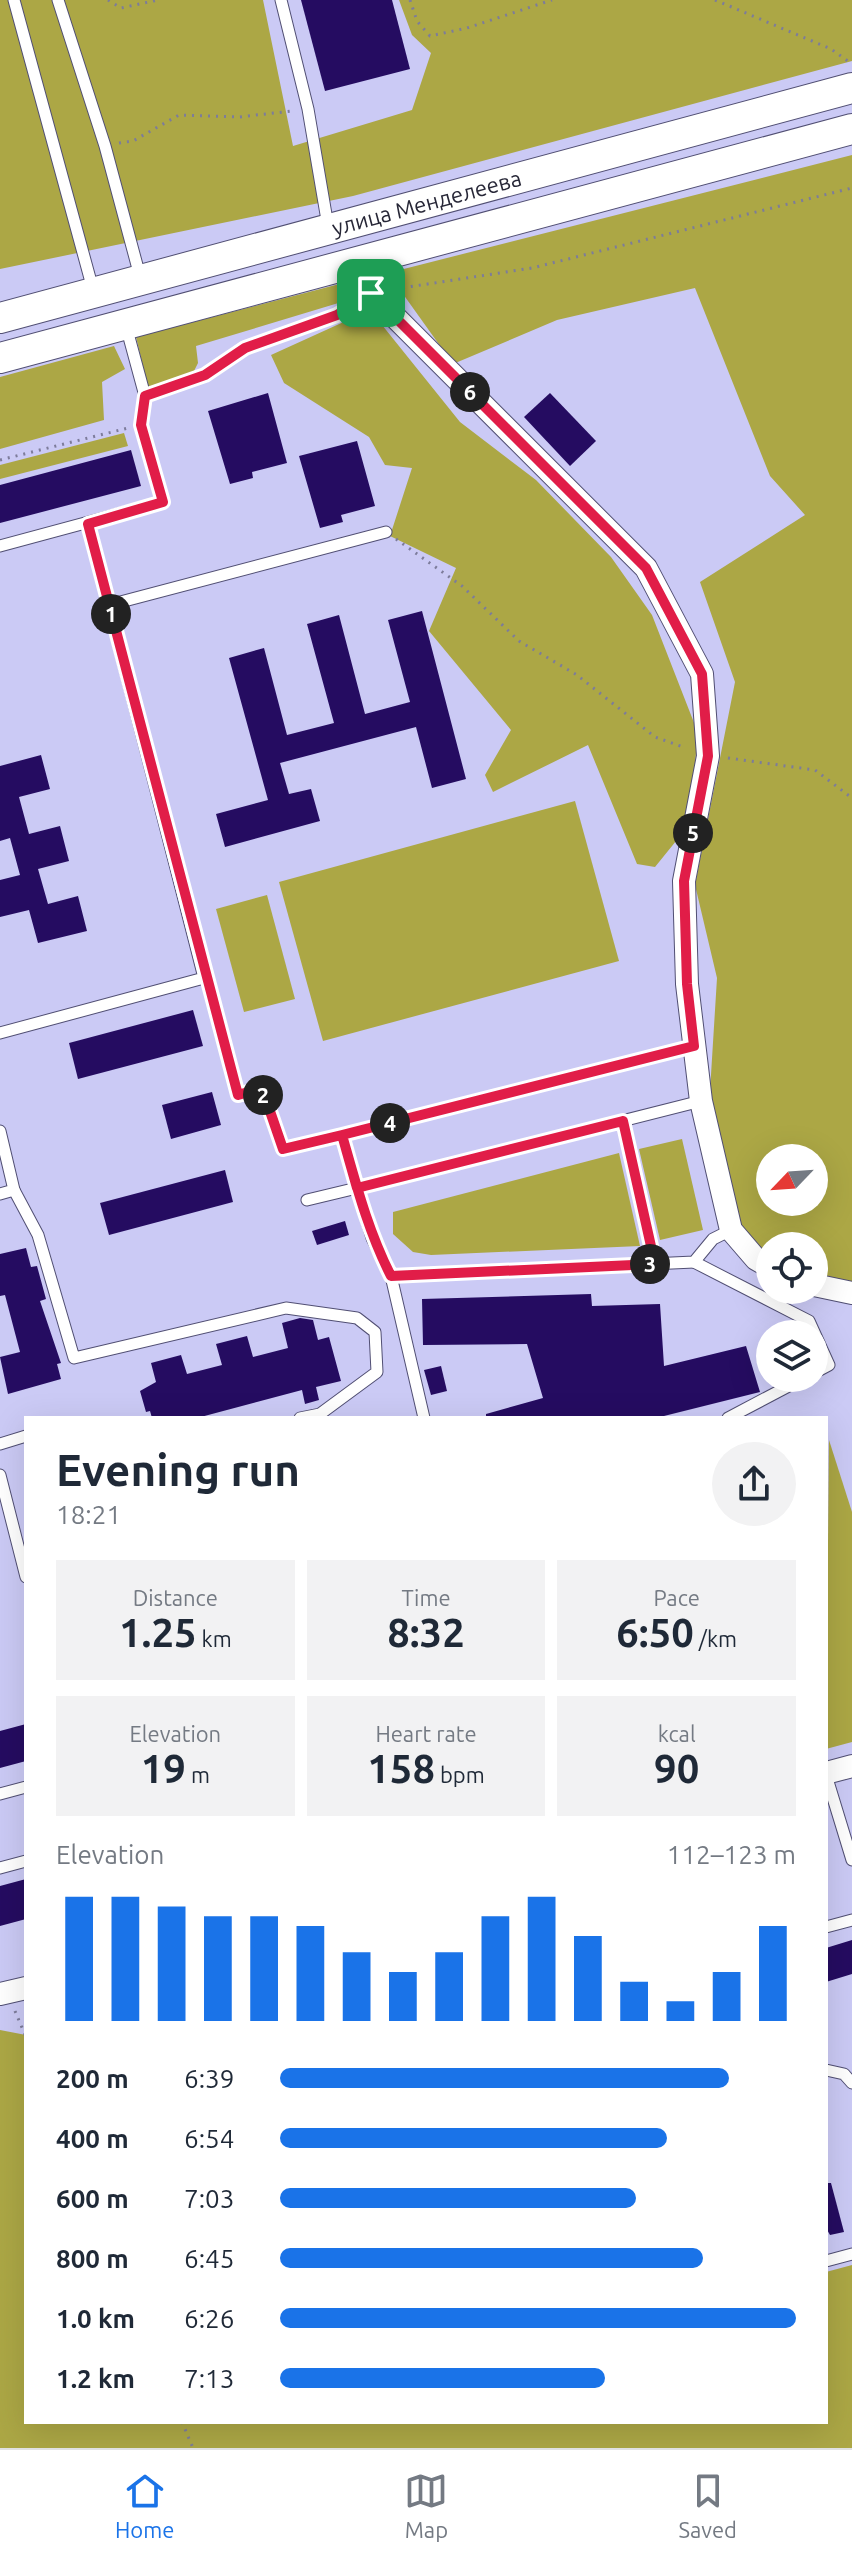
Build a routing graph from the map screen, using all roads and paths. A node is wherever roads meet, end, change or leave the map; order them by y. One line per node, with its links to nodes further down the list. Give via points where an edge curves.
1 (14, 0): 19 (lane)
2 (58, 0): 13 (lane)
3 (108, 0): 4 (path, via 121,8)
4 (158, 0)
5 (281, 0): 11 (lane)
6 (410, 0): 7 (path, via 417,21 430,36)
7 (552, 0)
8 (715, 0): 9 (path, via 831,49)
9 (852, 65)
10 (852, 88): 15 (main road, улица Менделеева)
11 (308, 109): 13 (path, via 239,117 179,115 133,141); 15 (lane)
12 (852, 129): 16 (main road, улица Менделеева)
13 (105, 146): 17 (lane)
14 (852, 188): 18 (path, via 532,268)
15 (329, 230): 17 (main road, улица Менделеева)
16 (361, 263): 18 (street); 21 (main road, улица Менделеева)
17 (141, 281): 19 (main road, улица Менделеева)
18 (371, 293): 23 (lane, via 337,315 245,348 205,375); 30 (street, via 646,568 702,674)
19 (94, 294): 20 (main road, улица Менделеева)
20 (0, 318)
21 (126, 326): 22 (main road, улица Менделеева); 23 (lane)
22 (0, 358)
23 (145, 396): 24 (lane)
24 (141, 425): 25 (path); 26 (lane, via 163,502)
25 (0, 460)
26 (88, 524): 28 (lane); 29 (lane)
27 (386, 532): 29 (lane); 30 (path, via 462,586 519,641 577,675 655,737)
28 (0, 546)
29 (109, 605): 32 (lane)
30 (708, 756): 31 (path, via 815,770); 34 (street, via 684,881)
31 (852, 798)
32 (204, 978): 33 (lane); 39 (path, via 238,1095 262,1088)
33 (0, 1033)
34 (694, 1046): 35 (street); 38 (lane)
35 (701, 1101): 36 (lane); 44 (street)
36 (623, 1121): 40 (lane); 47 (path)
37 (0, 1131): 41 (lane)
38 (342, 1135): 39 (lane); 40 (lane)
39 (283, 1149)
40 (357, 1188): 43 (lane); 48 (lane, via 372,1238)
41 (14, 1190): 42 (lane); 53 (lane, via 38,1235 74,1358 286,1308 357,1318 375,1332 377,1372)
42 (0, 1194)
43 (307, 1200)
44 (731, 1230): 45 (street); 46 (lane, via 713,1239)
45 (756, 1259)
46 (694, 1262): 47 (lane); 51 (lane)
47 (655, 1264): 48 (lane)
48 (391, 1276): 54 (lane)
49 (828, 1288): 50 (street)
50 (852, 1293)
51 (807, 1320)
52 (777, 1392): 55 (lane)
53 (310, 1416)
54 (424, 1416)
55 (732, 1416)
56 (24, 1437): 57 (lane)
57 (0, 1444)
58 (0, 1475): 59 (lane)
59 (24, 1569)
60 (852, 1766): 61 (street)
61 (828, 1773)
62 (828, 1781): 65 (lane)
63 (24, 1788): 64 (lane)
64 (0, 1794)
65 (852, 1860)
66 (24, 1862): 67 (lane)
67 (0, 1868)
68 (852, 1920): 69 (lane)
69 (828, 1926)
70 (11, 1992): 71 (path)
71 (24, 2031)
72 (828, 2070): 73 (lane, via 844,2074)
73 (852, 2083)
74 (852, 2254): 75 (lane)
75 (828, 2260)
76 (183, 2424): 77 (path)
77 (193, 2448)

